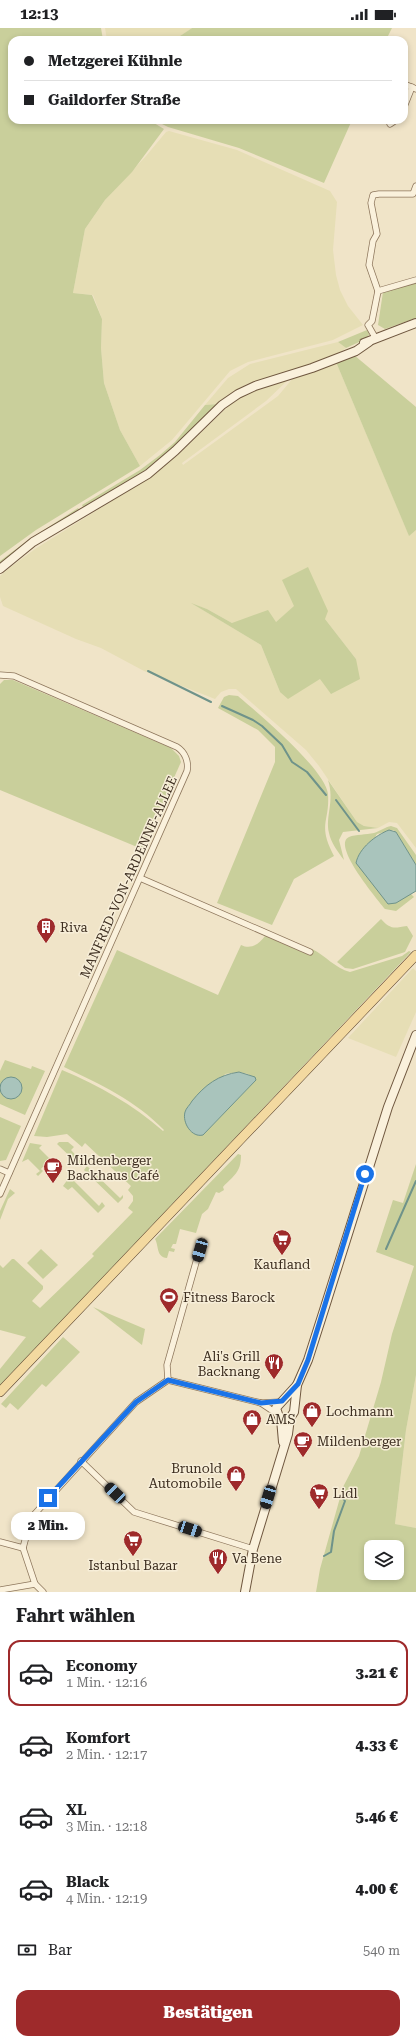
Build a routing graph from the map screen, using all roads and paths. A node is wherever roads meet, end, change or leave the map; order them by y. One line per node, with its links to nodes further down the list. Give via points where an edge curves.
1 (414, 88): 2 (street)
2 (408, 99)
3 (416, 186): 4 (street)
4 (414, 195): 6 (street, via 373,196 371,203 377,234 373,241 369,265)
5 (416, 280): 6 (street)
6 (378, 291): 8 (street, via 372,321 368,325)
7 (416, 323): 8 (street)
8 (373, 340): 9 (street, via 312,368 238,394 222,405 148,474 33,542)
9 (0, 569)
10 (0, 674): 11 (street, MANFRED-VON-ARDENNE-ALLEE, via 14,676 182,751 187,760 187,771)
11 (140, 878): 12 (street); 16 (street, MANFRED-VON-ARDENNE-ALLEE)
12 (310, 952)
13 (416, 955): 21 (main road)
14 (416, 1036): 20 (street, via 386,1113 308,1360)
15 (0, 1169): 16 (street)
16 (9, 1173): 17 (street, MANFRED-VON-ARDENNE-ALLEE)
17 (0, 1194)
18 (202, 1241): 19 (street, via 167,1365)
19 (168, 1380): 23 (street); 28 (street, via 136,1402)
20 (298, 1384): 22 (street); 24 (street)
21 (0, 1392)
22 (281, 1402): 23 (street); 24 (street, via 289,1402); 25 (street, via 276,1406)
23 (261, 1403): 25 (street)
24 (294, 1407): 26 (street, via 294,1415)
25 (278, 1416): 26 (street); 27 (street)
26 (290, 1418): 27 (street, via 288,1434)
27 (282, 1449): 31 (street)
28 (81, 1461): 30 (street, via 31,1518); 31 (street, via 134,1512)
29 (0, 1542): 30 (street)
30 (23, 1548): 32 (street)
31 (253, 1549): 35 (street)
32 (35, 1584): 33 (street); 34 (street)
33 (0, 1590)
34 (43, 1592)
35 (245, 1592)

